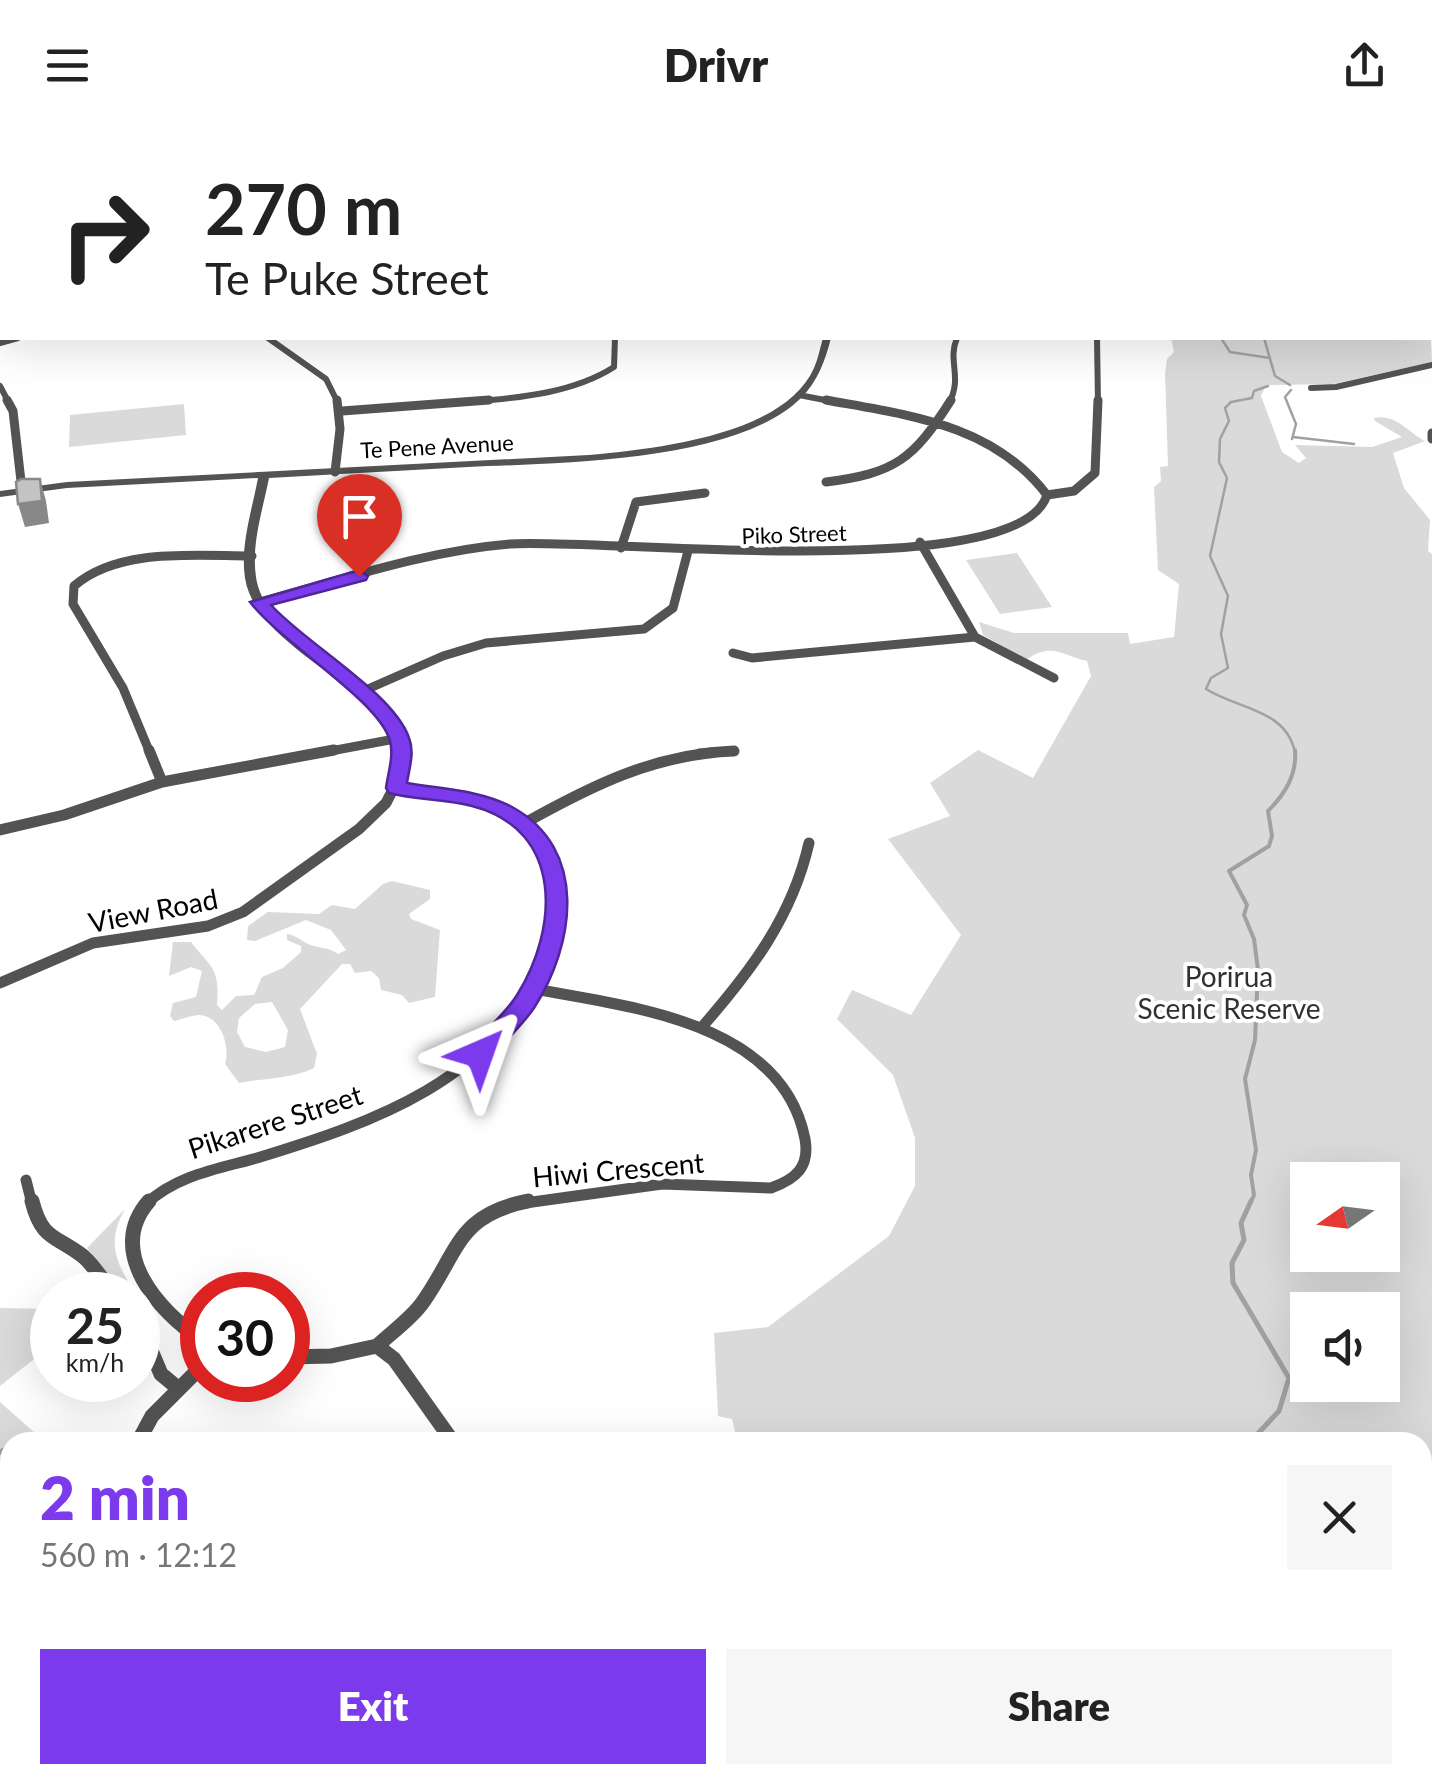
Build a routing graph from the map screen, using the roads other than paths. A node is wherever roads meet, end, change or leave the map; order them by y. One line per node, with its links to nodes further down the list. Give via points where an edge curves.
1 (271, 340): 10 (street, via 324,377)
2 (615, 340): 10 (street, via 614,367 598,378 496,399)
3 (827, 340): 9 (street, Te Pene Avenue)
4 (956, 340): 11 (street, via 957,386)
5 (1098, 340): 18 (street, Piko Street, via 1095,473 1074,491)
6 (1432, 365): 8 (street)
7 (0, 386): 15 (street, via 13,411)
8 (1311, 388)
9 (800, 396): 11 (street); 12 (street, Te Pene Avenue, via 752,425 646,451)
10 (342, 411): 12 (street)
11 (932, 424): 14 (street, via 896,466); 18 (street, via 999,447)
12 (335, 472): 13 (street, Te Pene Avenue)
13 (264, 475): 15 (street, Te Pene Avenue); 22 (street)
14 (826, 482)
15 (22, 490): 17 (street, Te Pene Avenue)
16 (706, 493): 20 (street, via 636,502)
17 (0, 494)
18 (1047, 494): 19 (street, Piko Street, via 1039,511 1009,527)
19 (920, 542): 21 (street, Piko Street, via 799,554); 24 (street)
20 (621, 548): 21 (street, Piko Street); 23 (street, Piko Street, via 515,543 460,549)
21 (688, 552): 27 (street, via 675,605 663,623 486,642)
22 (252, 556): 23 (street, via 251,584); 30 (street, via 131,561 93,570 69,592 123,688)
23 (259, 602): 27 (street)
24 (975, 637): 25 (street, via 752,658); 26 (street)
25 (733, 654)
26 (1054, 678)
27 (361, 692): 28 (street)
28 (400, 738): 30 (street); 31 (street)
29 (734, 752): 32 (street, via 703,750 620,771)
30 (162, 782): 33 (street)
31 (396, 788): 32 (street, Pikarere Street, via 478,800); 35 (street, View Road, via 360,829 231,918 93,943)
32 (523, 824): 36 (street, Pikarere Street, via 545,847 558,901 557,928)
33 (0, 830)
34 (810, 843): 37 (street, via 781,929)
35 (0, 984)
36 (535, 989): 37 (street, Hiwi Crescent); 40 (street, Pikarere Street, via 480,1054 398,1108 176,1183 146,1204 131,1230 130,1252)
37 (702, 1027): 41 (street, Hiwi Crescent, via 756,1062 784,1091 807,1145 798,1174 771,1188 662,1184 499,1210 459,1238 422,1304)
38 (26, 1180): 39 (street, via 49,1238)
39 (96, 1272)
40 (180, 1323)
41 (377, 1346): 42 (street); 46 (street, via 394,1359)
42 (310, 1357)
43 (160, 1370): 44 (street)
44 (180, 1389): 45 (street)
45 (142, 1432)
46 (446, 1432)

